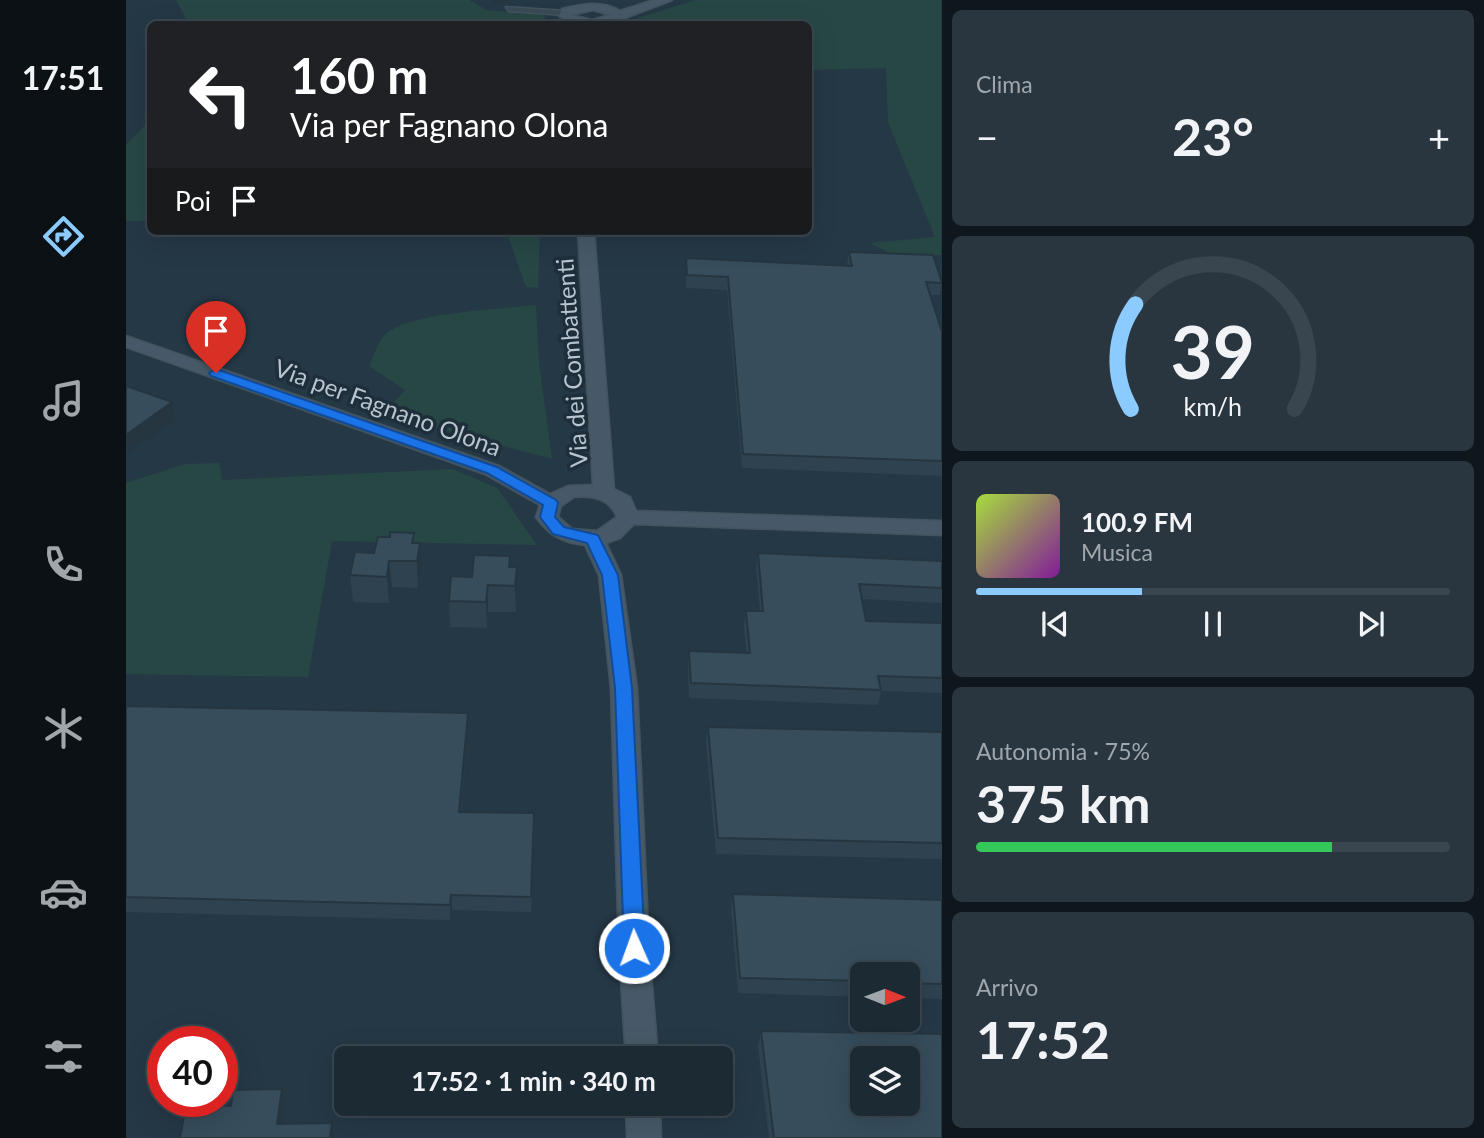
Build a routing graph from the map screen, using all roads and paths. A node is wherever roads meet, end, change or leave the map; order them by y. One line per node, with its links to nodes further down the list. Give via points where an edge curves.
1 (666, 0): 3 (street)
2 (582, 3): 4 (street); 7 (street)
3 (642, 6): 4 (street); 6 (street)
4 (606, 8): 6 (street)
5 (509, 9): 7 (street)
6 (618, 15): 8 (street)
7 (571, 19)
8 (607, 21)
9 (586, 235): 11 (street, Via dei Combattenti)
10 (126, 341): 12 (street, Via per Fagnano Olona, via 492,470)
11 (604, 492): 12 (street, via 568,492); 13 (street, via 622,502)
12 (551, 503): 15 (street, via 547,517 558,530)
13 (628, 517): 14 (street); 15 (street, via 617,531)
14 (942, 528)
15 (593, 538): 16 (street, via 610,575 624,688)
16 (641, 1046)
17 (643, 1116): 18 (street)
18 (644, 1138)

